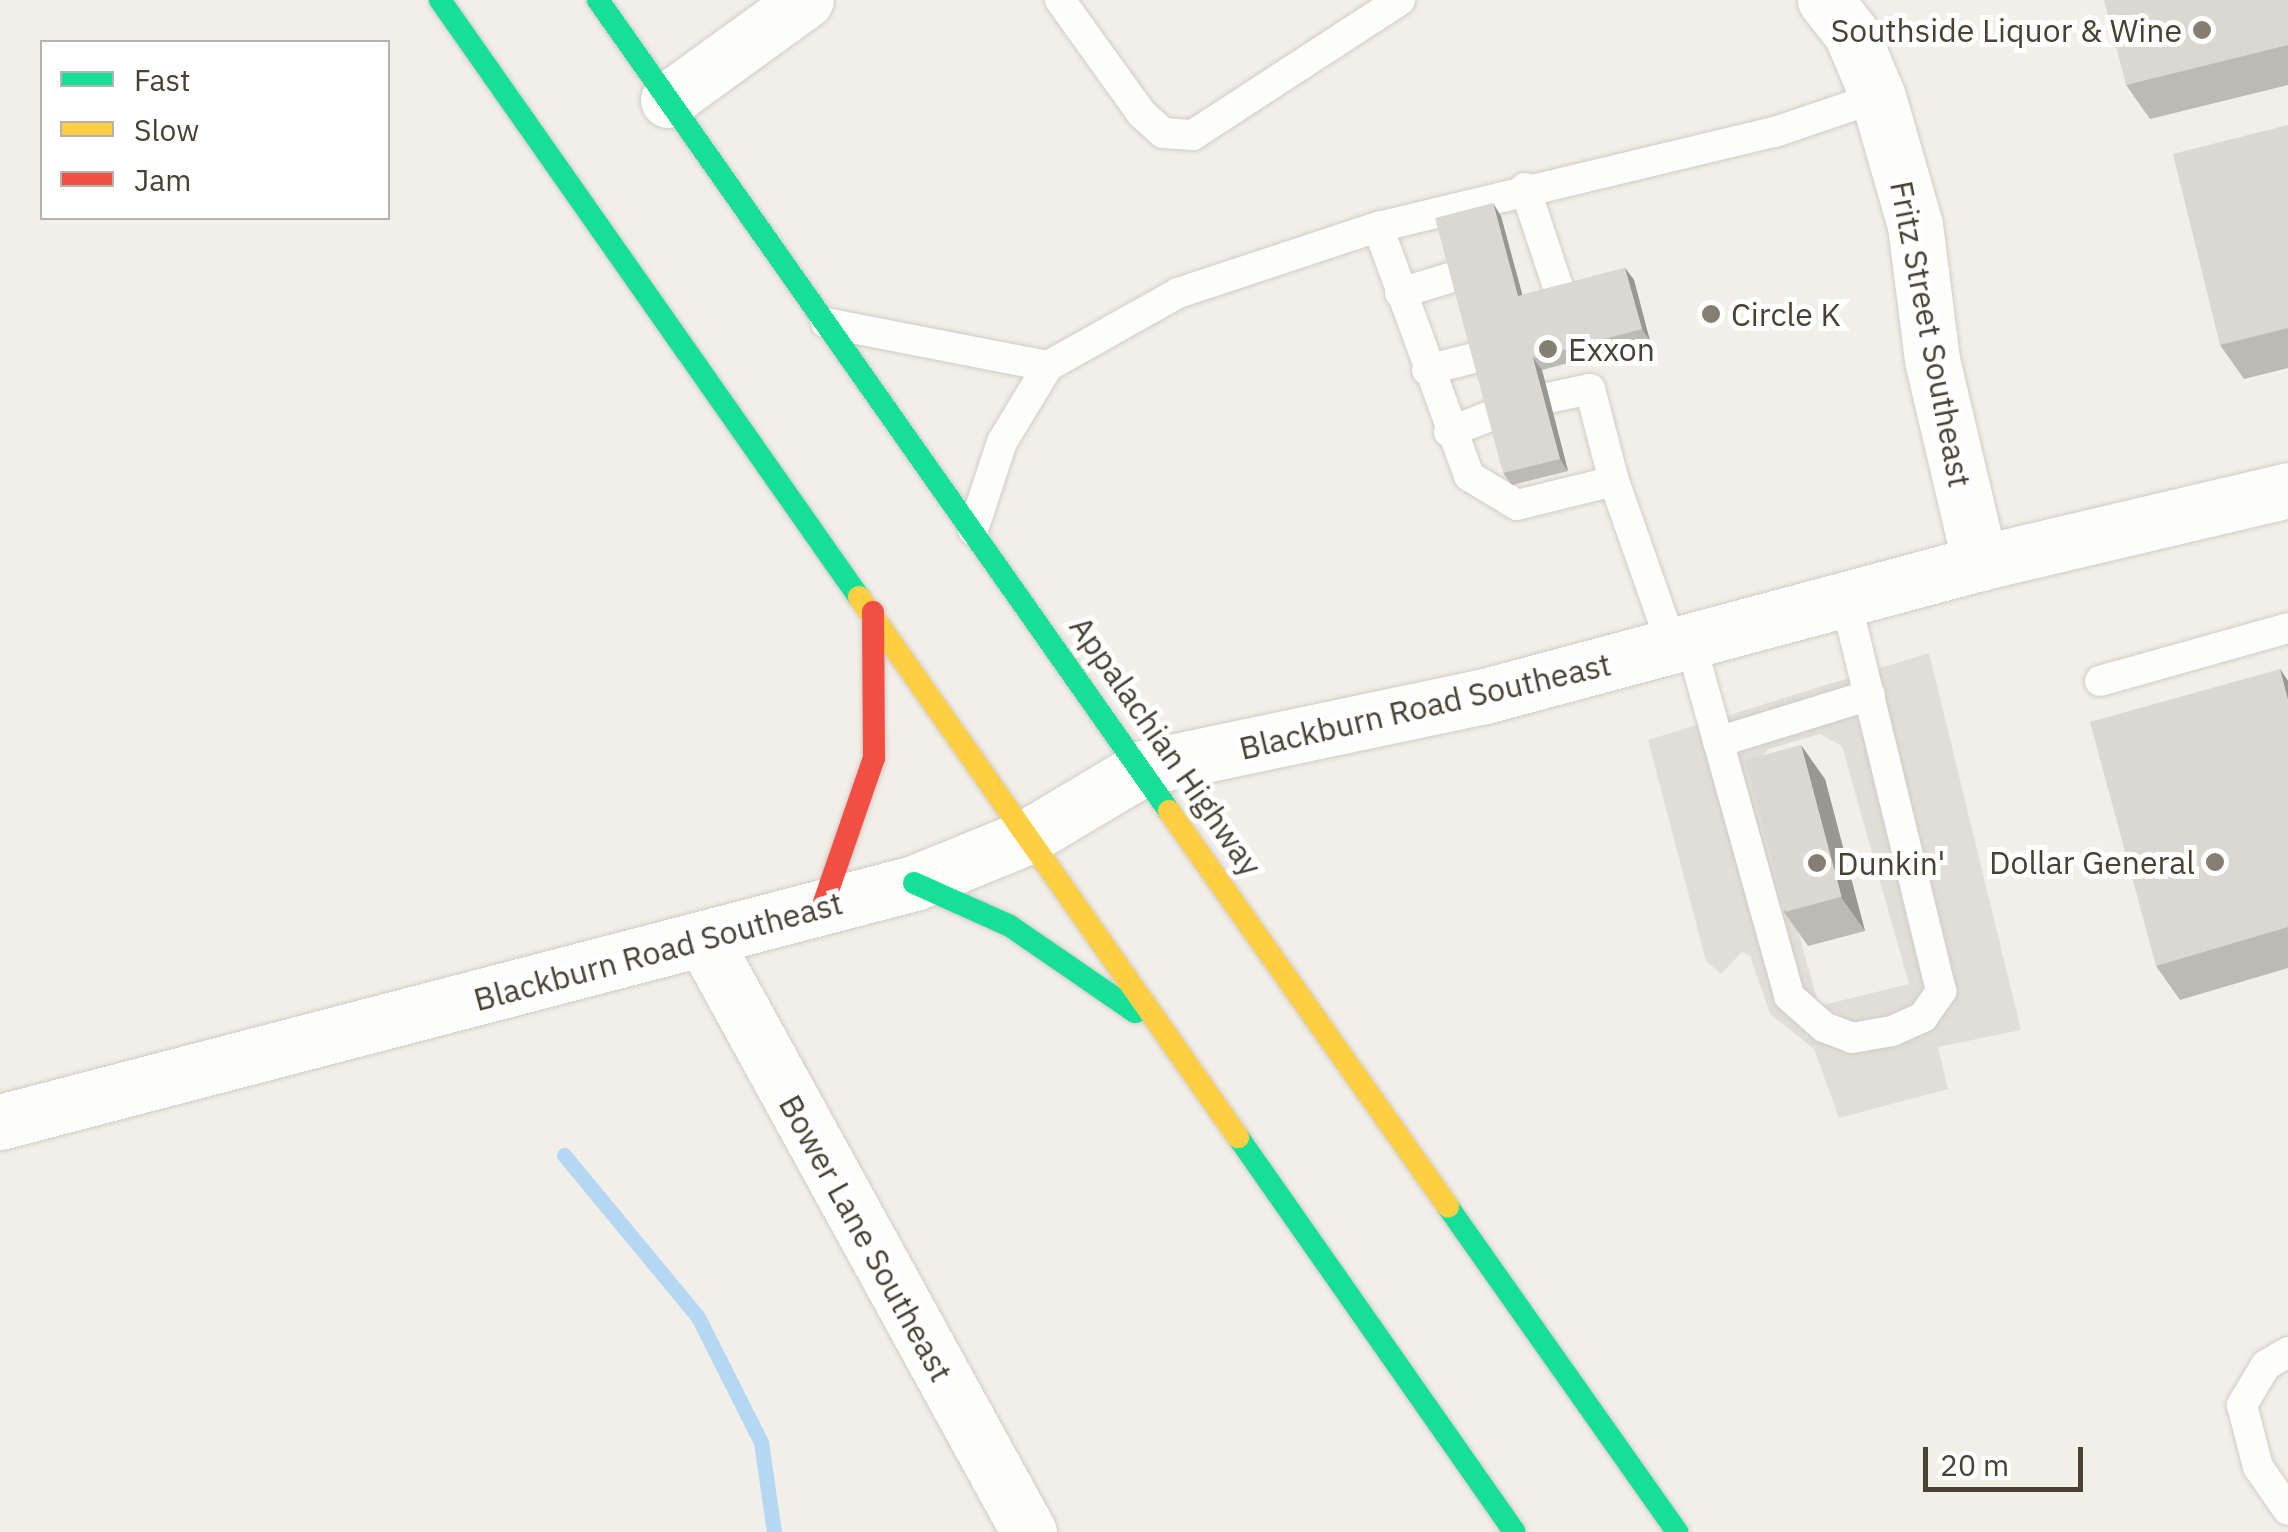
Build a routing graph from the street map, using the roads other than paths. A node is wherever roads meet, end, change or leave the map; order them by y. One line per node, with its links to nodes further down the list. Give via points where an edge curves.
1 (440, 0): 28 (highway)
2 (598, 0): 8 (highway, Appalachian Highway)
3 (806, 0): 8 (street)
4 (1060, 0): 5 (lane, via 1142,114 1163,133 1193,135)
5 (1400, 0)
6 (1824, 0): 7 (street, Fritz Street Southeast, via 1851,34)
7 (1878, 97): 9 (lane, via 1775,132); 26 (street, Fritz Street Southeast, via 1914,225 1932,360)
8 (668, 100): 16 (highway, Appalachian Highway)
9 (1525, 188): 10 (lane); 11 (lane)
10 (1378, 227): 14 (lane); 18 (lane, via 1178,293)
11 (1546, 251): 12 (lane); 15 (lane)
12 (1513, 260)
13 (1456, 276): 14 (lane)
14 (1400, 293): 19 (lane)
15 (1562, 299)
16 (826, 323): 18 (lane); 25 (highway, Appalachian Highway)
17 (1477, 357): 19 (lane)
18 (1048, 366): 25 (lane, via 1002,442)
19 (1427, 370): 22 (lane)
20 (1548, 398): 23 (lane, via 1585,374)
21 (1493, 415): 22 (lane)
22 (1449, 432): 23 (lane, via 1469,476 1516,504)
23 (1614, 482): 30 (lane)
24 (2288, 490): 26 (street, Blackburn Road Southeast)
25 (974, 530): 34 (highway, Appalachian Highway)
26 (1980, 564): 27 (street, Blackburn Road Southeast)
27 (1846, 601): 30 (street, Blackburn Road Southeast); 32 (lane)
28 (874, 612): 35 (highway); 37 (highway, via 874,758)
29 (2288, 628): 31 (lane)
30 (1682, 646): 33 (lane); 34 (street, Blackburn Road Southeast)
31 (2100, 681)
32 (1870, 696): 33 (lane); 33 (lane, via 1941,991 1923,1018 1892,1032 1852,1038 1824,1027 1789,996)
33 (1718, 742)
34 (1144, 768): 35 (street, Blackburn Road Southeast); 45 (highway, Appalachian Highway)
35 (1029, 836): 36 (street, Blackburn Road Southeast); 39 (highway)
36 (914, 883): 37 (street, Blackburn Road Southeast); 39 (highway, via 1010,926)
37 (822, 908): 38 (street, Blackburn Road Southeast)
38 (705, 942): 40 (street, Blackburn Road Southeast); 43 (street, Bower Lane Southeast)
39 (1164, 1031): 44 (highway)
40 (0, 1122)
41 (2288, 1352): 42 (lane, via 2266,1366 2242,1405 2258,1467)
42 (2288, 1510)
43 (1029, 1532)
44 (1515, 1532)
45 (1677, 1532)

